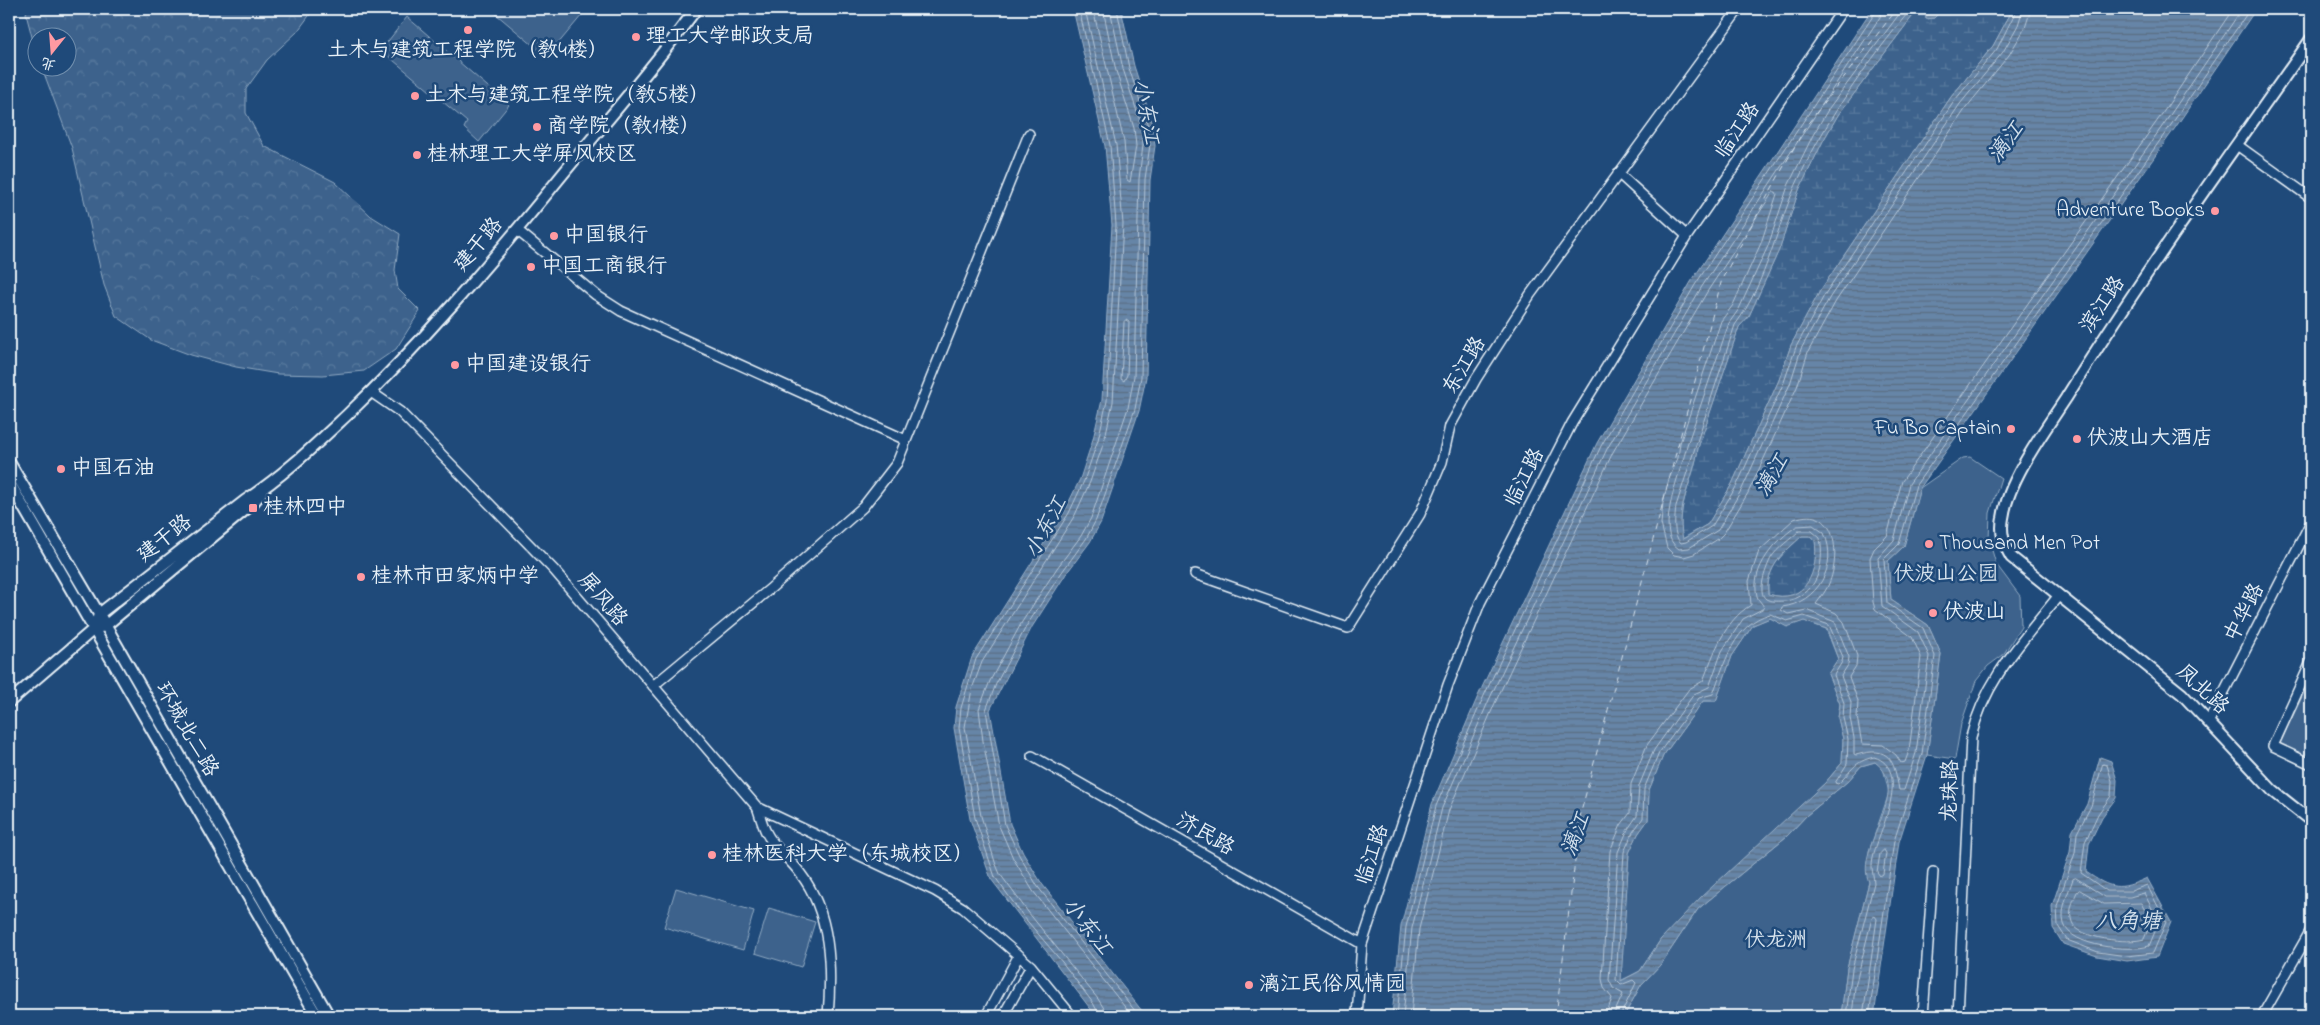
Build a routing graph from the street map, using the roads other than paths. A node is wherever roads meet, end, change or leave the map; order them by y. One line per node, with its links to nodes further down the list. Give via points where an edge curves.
1 (696, 9): 9 (main road, 建干路, via 633,91)
2 (1739, 9): 7 (street, 东江路)
3 (1840, 10): 10 (street, 临江路)
4 (2311, 39): 6 (main road, 滨江路)
5 (1029, 134): 12 (street)
6 (2237, 145): 8 (street); 18 (main road, 滨江路, via 2114,321 2029,456 2007,502 2002,532 2011,557)
7 (1618, 173): 10 (street); 17 (street, 东江路, via 1530,296 1476,379 1450,426 1442,462 1420,514 1348,628)
8 (2311, 198)
9 (517, 230): 11 (main road, 建干路, via 444,316); 12 (street, via 596,296 621,311)
10 (1687, 236): 31 (street, 临江路, via 1572,423 1480,603 1448,686)
11 (371, 392): 15 (main road, 建干路); 22 (street, 屏风路, via 400,412 554,570)
12 (906, 440): 22 (street, via 897,463 863,507)
13 (9, 462): 19 (main road)
14 (9, 482): 20 (main road, 环城北二路)
15 (268, 486): 19 (main road, 建干路); 20 (main road, 建干路, via 251,505)
16 (2311, 522): 24 (street, 中华路)
17 (1196, 574)
18 (2059, 595): 24 (main road, 凤北路, via 2182,694); 42 (street, 龙珠路, via 1986,692 1971,737)
19 (99, 614): 20 (main road)
20 (100, 627): 23 (main road, 建干路); 34 (main road, 环城北二路); 35 (main road, 环城北二路)
21 (2311, 662): 26 (street, via 2273,746)
22 (653, 686): 27 (street, 屏风路)
23 (9, 702)
24 (2209, 721): 28 (main road, 凤北路, via 2273,791)
25 (1032, 756): 31 (street, 济民路)
26 (2311, 764)
27 (757, 806): 32 (street, via 935,891 963,908); 36 (street, 屏风路, via 766,833 800,872 814,894 823,918 830,970)
28 (2311, 821)
29 (1933, 872): 41 (street)
30 (2311, 930): 43 (street)
31 (1362, 944): 40 (street, 临江路)
32 (1018, 955): 33 (street); 37 (street)
33 (1031, 966): 38 (street); 39 (street)
34 (317, 1016)
35 (329, 1016)
36 (828, 1016)
37 (986, 1016)
38 (1003, 1016)
39 (1072, 1016)
40 (1357, 1016)
41 (1923, 1016)
42 (1958, 1016)
43 (2262, 1016)

